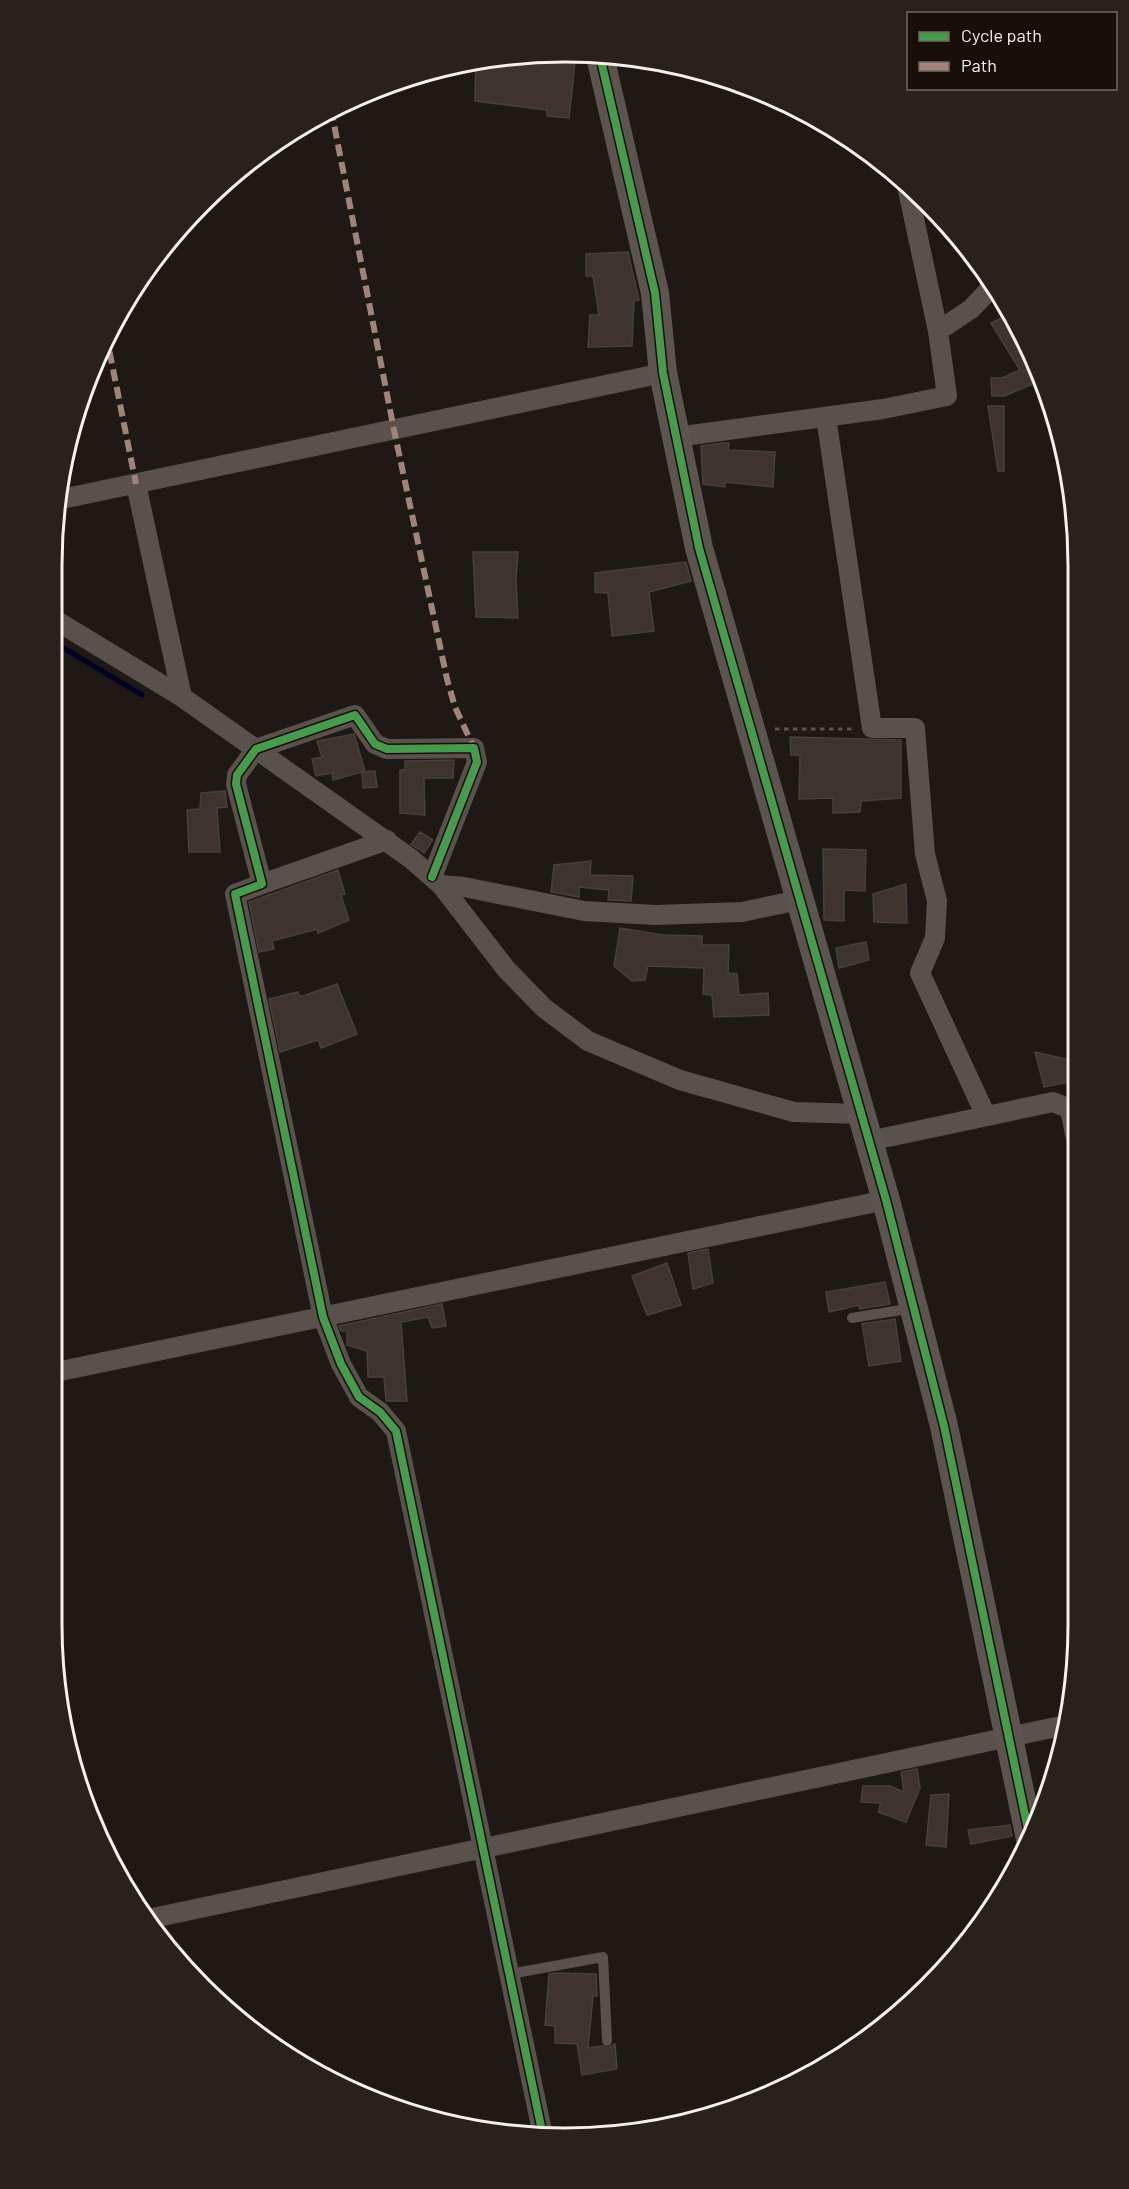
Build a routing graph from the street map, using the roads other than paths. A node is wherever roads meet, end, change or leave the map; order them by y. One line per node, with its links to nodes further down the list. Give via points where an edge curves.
1 (602, 63): 5 (street, via 655,293)
2 (910, 199): 4 (street)
3 (987, 292): 4 (street, via 971,309)
4 (938, 331): 6 (street, via 947,396)
5 (663, 373): 7 (street); 8 (street)
6 (826, 417): 7 (street); 19 (street, via 872,728 915,728 925,854 937,901 935,939 920,973)
7 (676, 437): 16 (street, via 699,548)
8 (136, 484): 9 (street); 11 (street)
9 (66, 498)
10 (62, 624): 11 (street)
11 (182, 697): 12 (street)
12 (256, 748): 13 (street); 14 (street, via 355,714 375,744 387,749 474,748 477,762); 15 (street, via 237,775 236,784)
13 (387, 840): 14 (street); 15 (street)
14 (436, 881): 16 (street, via 584,911 656,915 742,912); 18 (street, via 506,969 544,1008 588,1041 680,1080 795,1112)
15 (262, 884): 23 (street, via 235,894)
16 (799, 900): 18 (street)
17 (1068, 1108): 19 (street, via 1053,1102)
18 (860, 1114): 20 (street)
19 (986, 1116): 20 (street)
20 (869, 1141): 21 (street)
21 (886, 1200): 22 (street); 23 (street)
22 (913, 1308): 24 (lane); 27 (street, via 944,1426)
23 (322, 1317): 25 (street); 29 (street, via 359,1397 380,1412 396,1431)
24 (852, 1318)
25 (62, 1371)
26 (1057, 1727): 27 (street)
27 (1009, 1736): 28 (street); 29 (street)
28 (1027, 1822)
29 (484, 1848): 30 (street); 31 (street)
30 (155, 1917)
31 (510, 1974): 32 (lane, via 603,1957); 33 (street)
32 (607, 2041)
33 (541, 2127)

